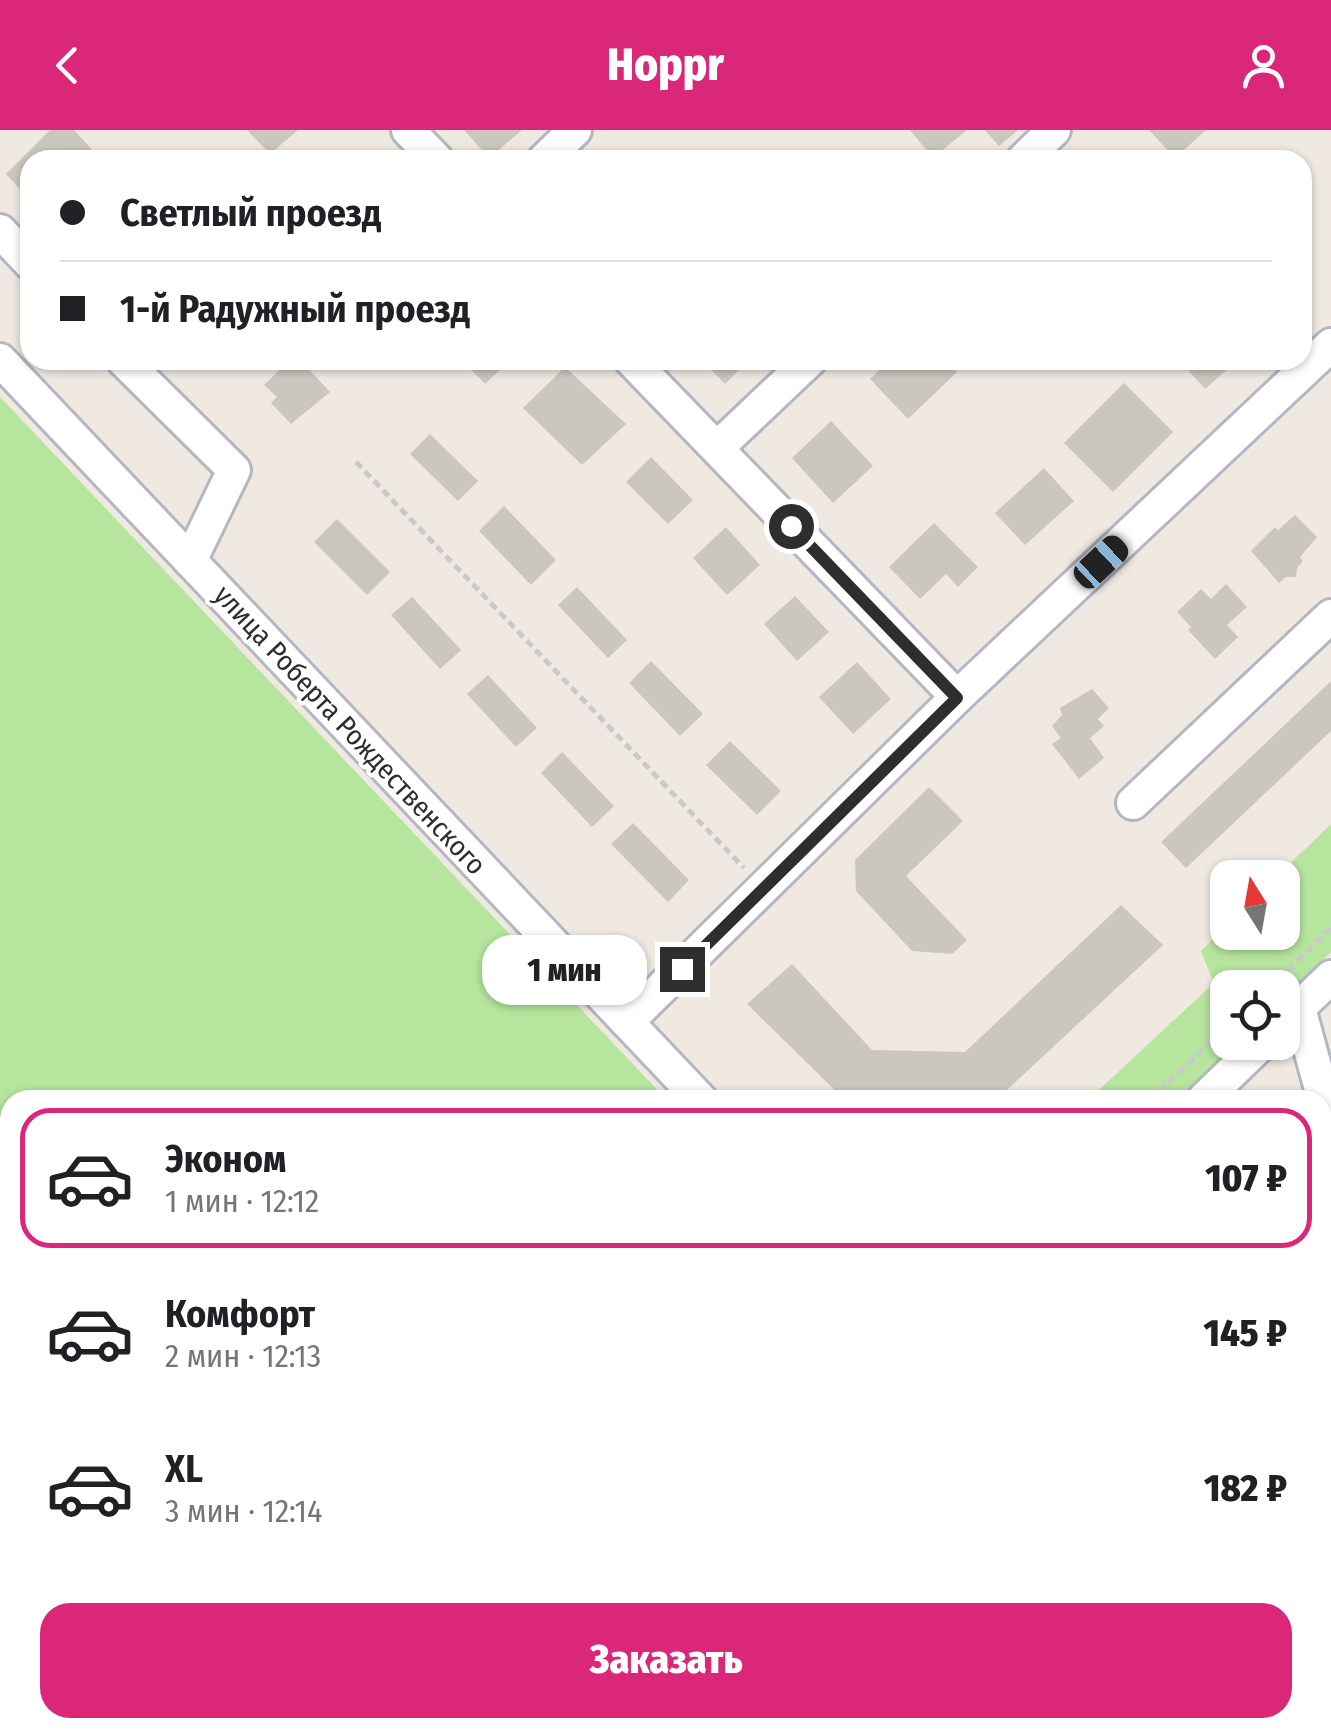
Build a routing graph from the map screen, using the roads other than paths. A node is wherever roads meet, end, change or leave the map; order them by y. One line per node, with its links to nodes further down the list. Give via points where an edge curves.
1 (408, 130): 4 (street)
2 (575, 130): 5 (street)
3 (1054, 130): 6 (street)
4 (427, 150)
5 (554, 150)
6 (1033, 150)
7 (0, 231): 8 (street)
8 (20, 252)
9 (1331, 345): 11 (street)
10 (0, 360): 17 (street, улица Роберта Рождественского)
11 (1312, 363)
12 (133, 370): 17 (street, via 234,470)
13 (641, 370): 16 (street)
14 (799, 370): 16 (street)
15 (1305, 370): 19 (street)
16 (717, 448): 19 (street)
17 (190, 561): 23 (street, улица Роберта Рождественского)
18 (1331, 616): 20 (street)
19 (957, 698): 23 (street)
20 (1132, 803)
21 (1331, 977): 22 (street)
22 (1300, 1007)
23 (627, 1022): 26 (street, улица Роберта Рождественского)
24 (1300, 1041): 28 (street)
25 (1244, 1060): 27 (street)
26 (691, 1090)
27 (1213, 1090)
28 (1318, 1090)

